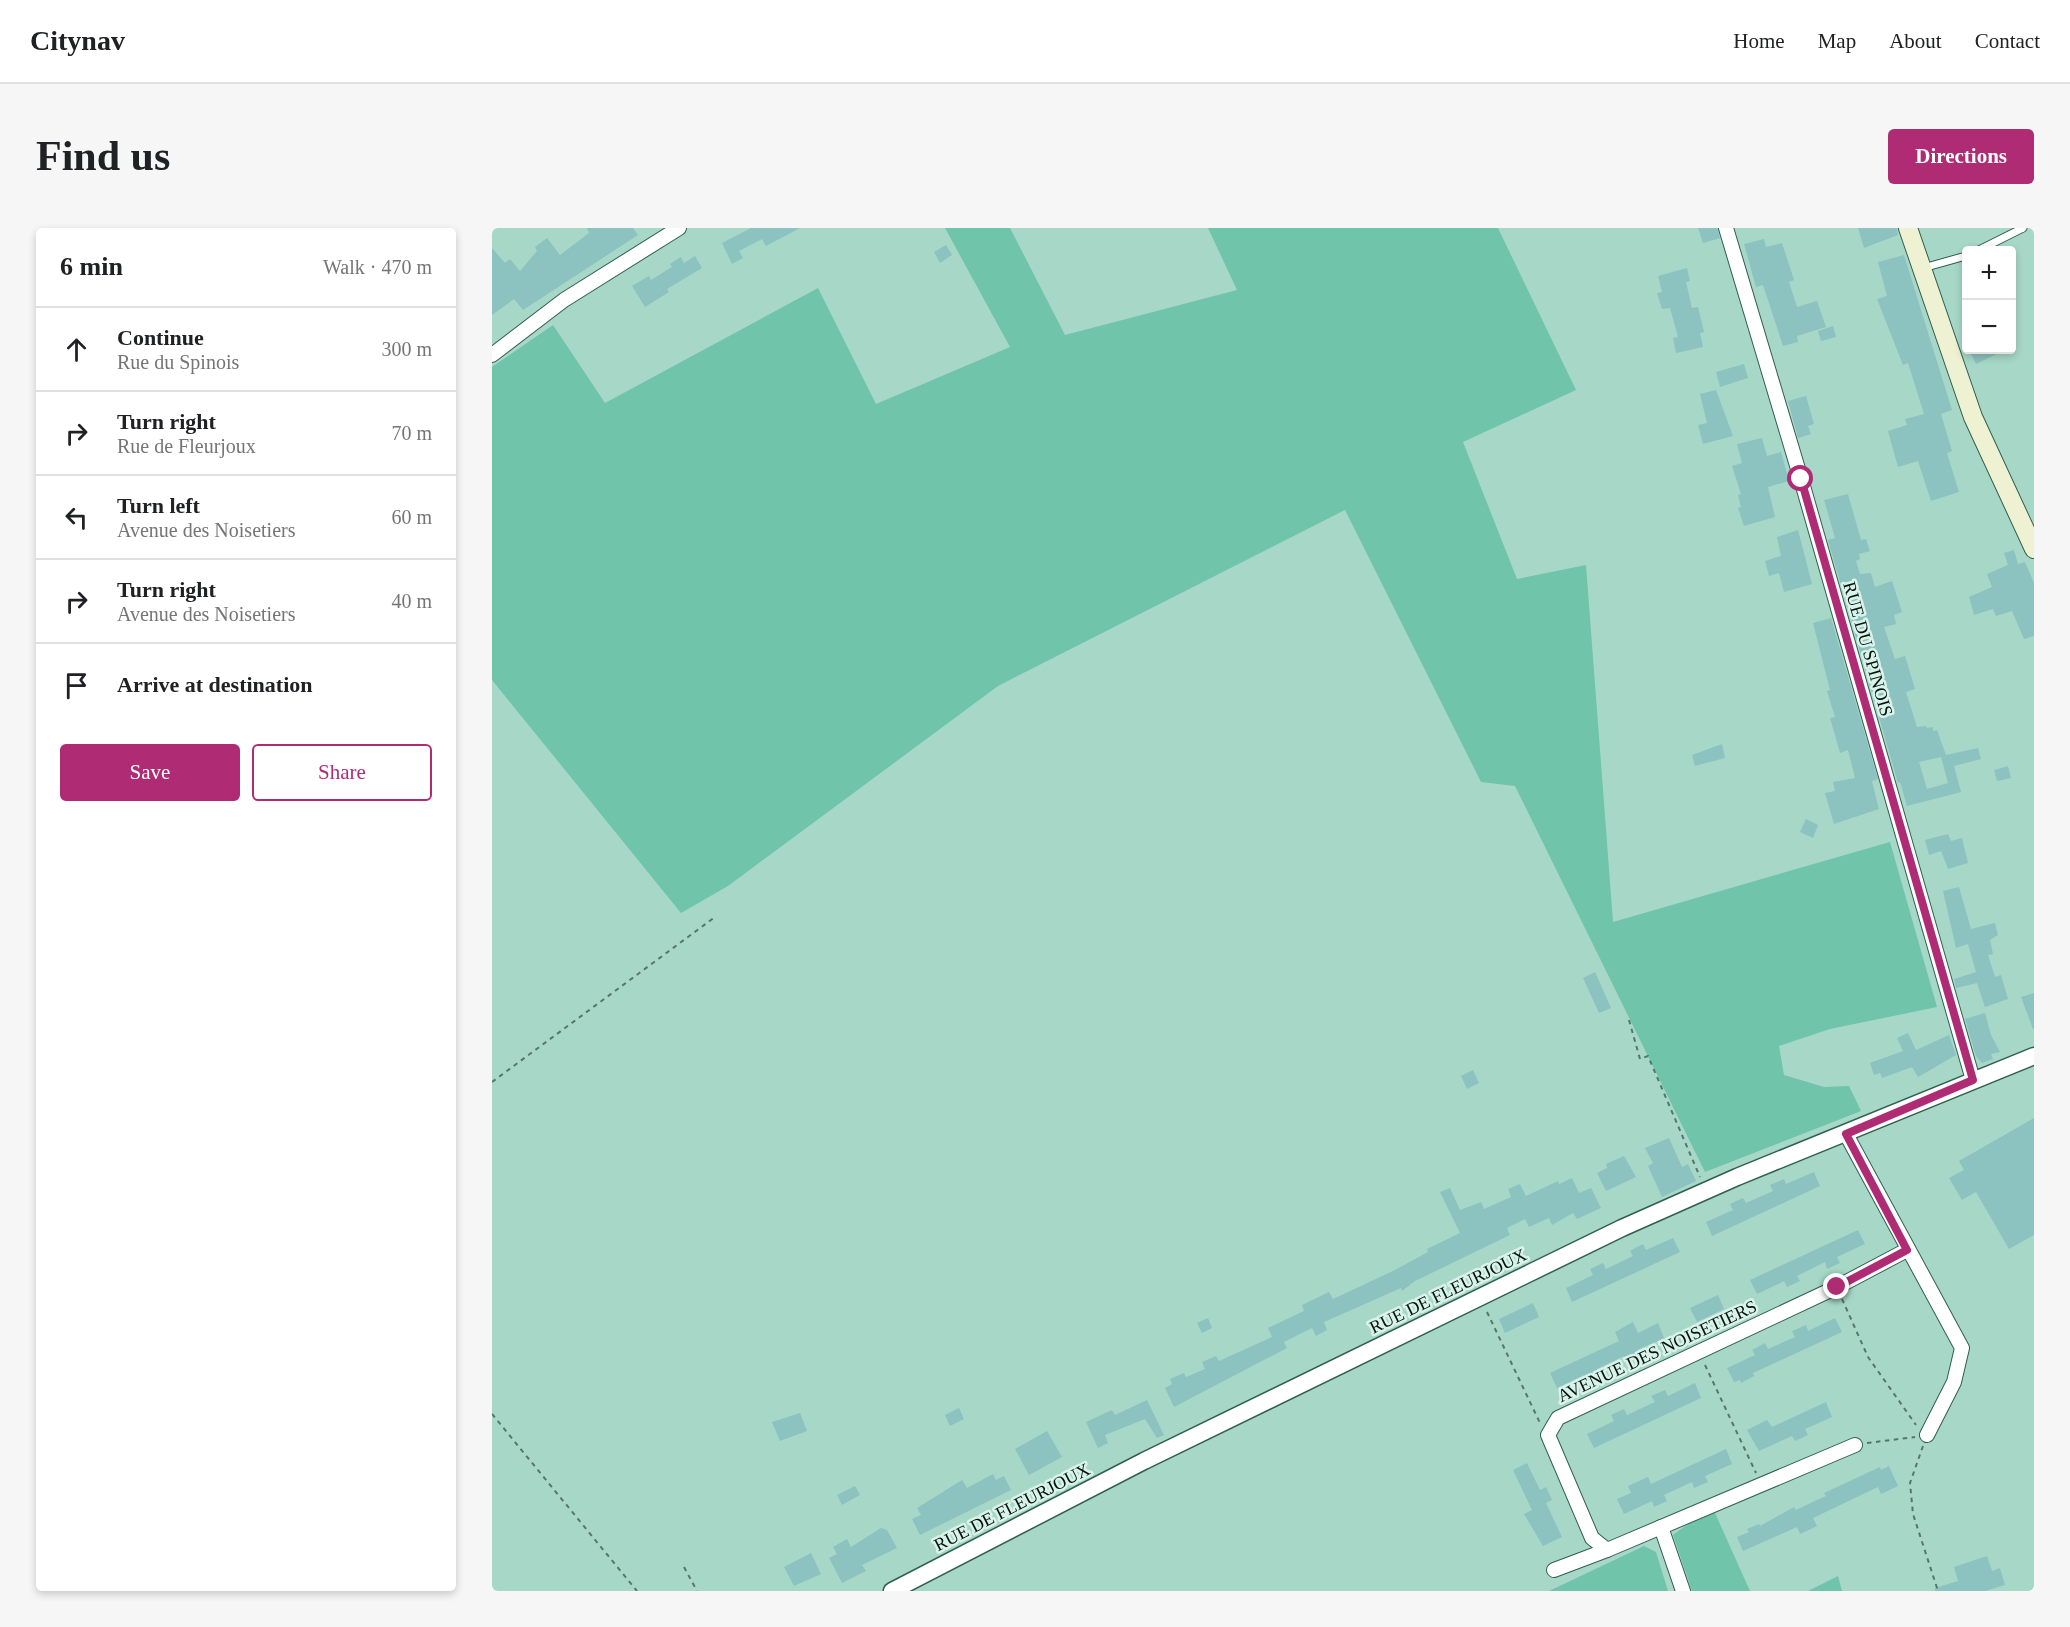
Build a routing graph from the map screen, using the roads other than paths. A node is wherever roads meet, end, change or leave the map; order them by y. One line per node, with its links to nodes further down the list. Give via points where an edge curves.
1 (679, 228): 8 (street, via 564,300)
2 (1726, 228): 11 (street, RUE DU SPINOIS)
3 (1908, 228): 7 (main road)
4 (2023, 228): 5 (lane)
5 (1987, 246)
6 (1962, 257): 7 (lane)
7 (1922, 268): 9 (main road, via 1973,417)
8 (492, 355)
9 (2034, 549)
10 (2034, 1056): 11 (street, RUE DE FLEURJOUX)
11 (1973, 1080): 12 (street, RUE DE FLEURJOUX)
12 (1846, 1134): 13 (street); 19 (street, RUE DE FLEURJOUX, via 1706,1191 1480,1297 1134,1466)
13 (1907, 1250): 14 (street, via 1962,1348 1954,1382); 17 (street, AVENUE DES NOISETIERS, via 1558,1418 1548,1436 1592,1538)
14 (1927, 1435)
15 (1855, 1445): 16 (street)
16 (1661, 1527): 17 (street); 20 (street)
17 (1607, 1550): 18 (street)
18 (1554, 1570)
19 (892, 1591)
20 (1683, 1591)

